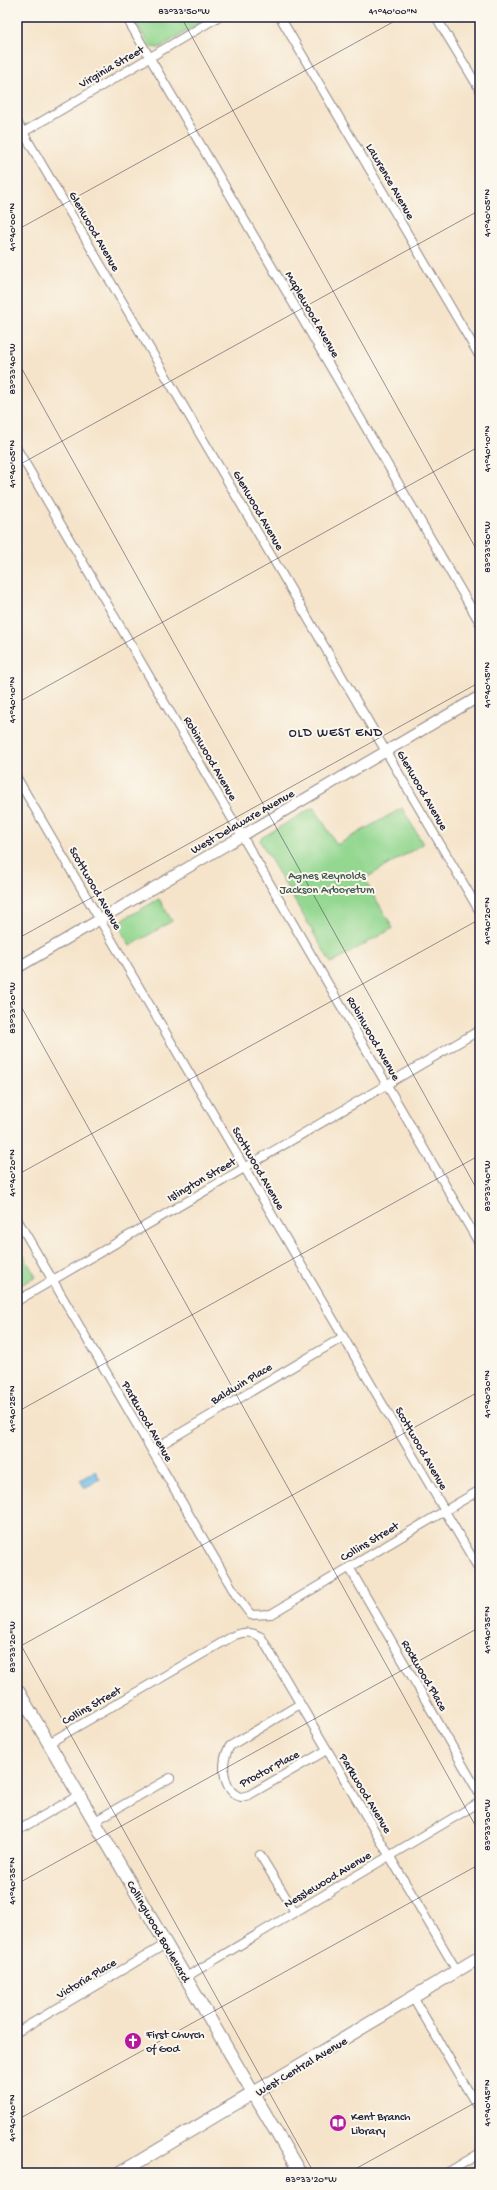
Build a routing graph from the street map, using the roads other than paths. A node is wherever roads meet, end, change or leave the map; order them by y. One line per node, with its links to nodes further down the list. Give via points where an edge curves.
1 (126, 17): 5 (street, Maplewood Avenue)
2 (218, 17): 5 (street, Virginia Street)
3 (280, 17): 9 (street, Lawrence Avenue)
4 (436, 17): 6 (street)
5 (150, 58): 8 (street, Virginia Street); 11 (street, Maplewood Avenue)
6 (480, 90)
7 (17, 122): 8 (street, Glenwood Avenue)
8 (20, 134): 13 (street, Glenwood Avenue)
9 (480, 357)
10 (17, 449): 15 (street, Robinwood Avenue)
11 (480, 623)
12 (480, 696): 13 (street, West Delaware Avenue)
13 (387, 751): 15 (street, West Delaware Avenue); 16 (street, Glenwood Avenue)
14 (17, 778): 17 (street, Scottwood Avenue)
15 (242, 836): 17 (street, West Delaware Avenue); 20 (street, Robinwood Avenue)
16 (480, 912)
17 (100, 919): 18 (street, West Delaware Avenue); 21 (street, Scottwood Avenue)
18 (17, 968)
19 (480, 1030): 20 (street, Islington Street)
20 (387, 1084): 21 (street, Islington Street); 23 (street, Robinwood Avenue)
21 (245, 1168): 24 (street, Islington Street); 26 (street, Scottwood Avenue)
22 (17, 1219): 24 (street, Parkwood Avenue)
23 (480, 1245)
24 (52, 1280): 25 (street, Islington Street); 27 (street, Parkwood Avenue)
25 (17, 1301)
26 (343, 1337): 27 (street, Baldwin Place); 29 (street, Scottwood Avenue)
27 (152, 1450): 32 (street, Parkwood Avenue, via 236,1596 249,1613 256,1616)
28 (480, 1490): 29 (street, Collins Street)
29 (445, 1511): 30 (street, Collins Street); 31 (street, Scottwood Avenue)
30 (349, 1567): 32 (street, Collins Street); 40 (street, Rockwood Place)
31 (480, 1571)
32 (271, 1614)
33 (250, 1632): 35 (street, Parkwood Avenue, via 260,1637); 36 (street, Collins Street, via 235,1635)
34 (17, 1689): 36 (main road, Collingwood Boulevard)
35 (300, 1704): 37 (street, Parkwood Avenue); 37 (street, Proctor Place, via 230,1746 223,1764 232,1791 241,1797 249,1795)
36 (49, 1743): 39 (main road, Collingwood Boulevard)
37 (327, 1750): 45 (street, Parkwood Avenue)
38 (170, 1778): 42 (street)
39 (79, 1795): 42 (main road, Collingwood Boulevard); 43 (street)
40 (480, 1796)
41 (480, 1802): 45 (street, Nesslewood Avenue)
42 (95, 1821): 47 (main road, Collingwood Boulevard)
43 (17, 1831)
44 (260, 1855): 46 (street)
45 (390, 1856): 46 (street, Nesslewood Avenue); 49 (street, Parkwood Avenue)
46 (295, 1912): 50 (street, Nesslewood Avenue)
47 (166, 1944): 50 (main road, Collingwood Boulevard); 52 (street, Victoria Place)
48 (480, 1957): 49 (main road, West Central Avenue)
49 (458, 1971): 51 (main road, West Central Avenue)
50 (186, 1977): 53 (main road, Collingwood Boulevard)
51 (412, 1997): 53 (main road, West Central Avenue); 54 (street)
52 (17, 2032)
53 (254, 2094): 56 (main road, West Central Avenue); 57 (main road, Collingwood Boulevard)
54 (480, 2111)
55 (480, 2153): 58 (street)
56 (120, 2173)
57 (300, 2173)
58 (447, 2173)

